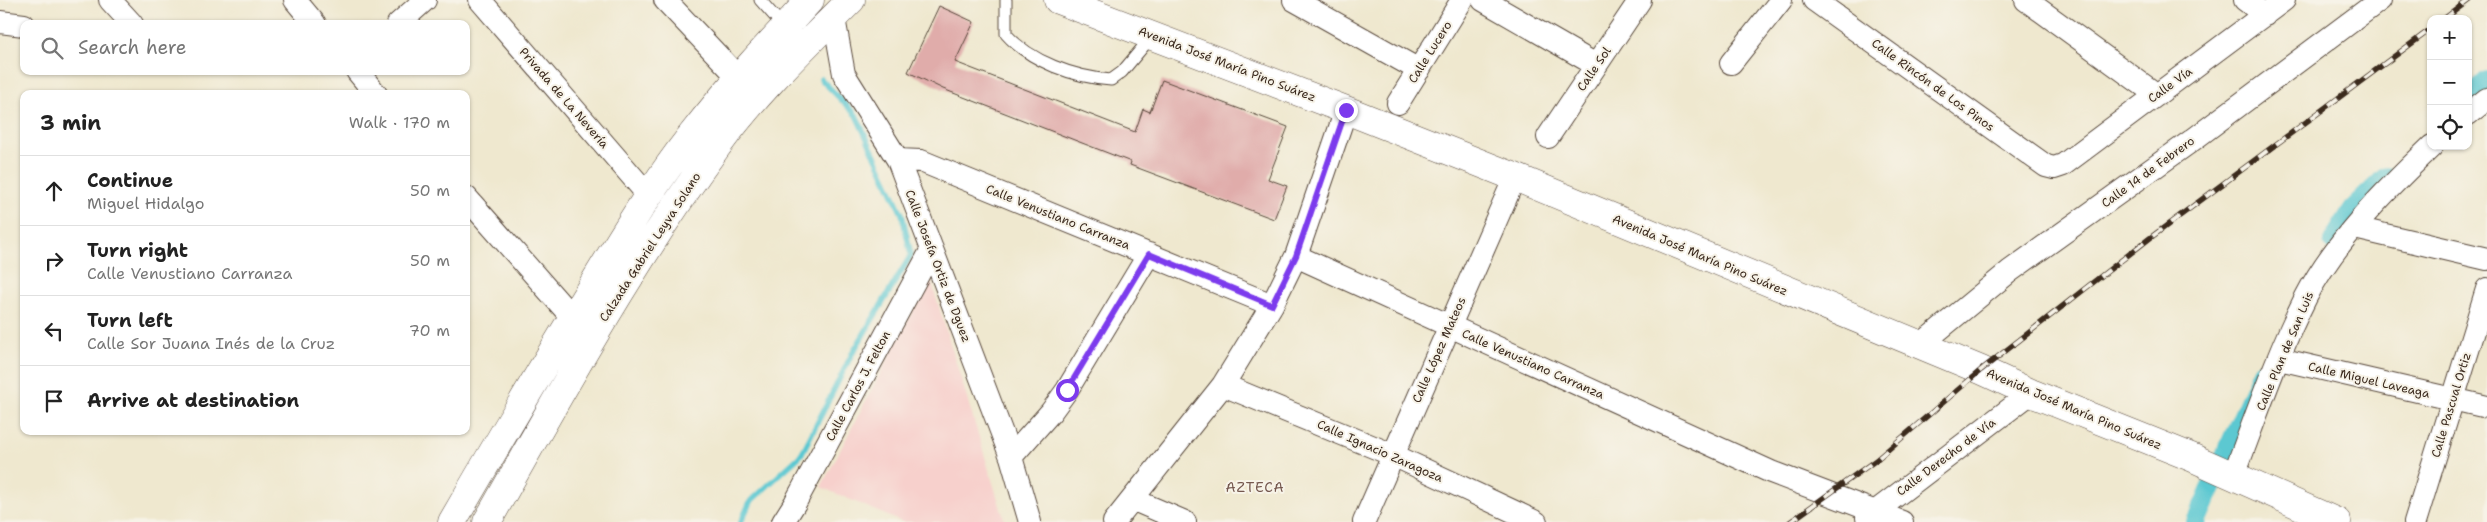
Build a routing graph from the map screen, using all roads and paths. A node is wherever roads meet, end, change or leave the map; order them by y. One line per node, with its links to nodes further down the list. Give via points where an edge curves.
1 (110, 0): 22 (street)
2 (295, 0): 23 (street)
3 (425, 0): 24 (street)
4 (480, 0): 45 (street, Privada de La Nevería)
5 (665, 0): 33 (street)
6 (760, 0): 27 (lane)
7 (810, 0): 27 (street)
8 (1006, 0): 28 (lane, via 1006,34 1015,44 1034,57 1092,79 1111,80 1122,72)
9 (1058, 0): 28 (street, Avenida José María Pino Suárez)
10 (1294, 0): 31 (street)
11 (1462, 0): 31 (street, Calle Lucero)
12 (1484, 0): 30 (street)
13 (1640, 0): 30 (street, Calle Sol)
14 (1781, 0): 29 (street)
15 (1814, 0): 43 (street, Calle Rincón de Los Pinos, via 2046,166)
16 (2026, 0): 35 (street)
17 (2245, 0): 21 (street)
18 (2284, 0): 21 (street, Calle Vía)
19 (2380, 0): 57 (street, Calle 14 de Febrero, via 2010,271)
20 (842, 9): 42 (street, Calle Josefa Ortiz de Dguez, via 844,74); 56 (street, Calzada Gabriel Leyva Solano, via 751,103 716,147)
21 (2265, 15): 35 (street, Calle Vía)
22 (128, 20)
23 (312, 20)
24 (402, 20)
25 (0, 22): 26 (street)
26 (20, 24)
27 (784, 27): 33 (street)
28 (1153, 35): 38 (street, Avenida José María Pino Suárez)
29 (1731, 63)
30 (1596, 66): 40 (street, Calle Sol)
31 (1419, 70): 37 (street, Calle Lucero)
32 (360, 75): 34 (street)
33 (738, 77): 45 (street)
34 (373, 90)
35 (2157, 95): 43 (street, Calle Vía, via 2063,165)
36 (2487, 99): 39 (street)
37 (1398, 103)
38 (1346, 110): 44 (street, Avenida José María Pino Suárez); 50 (street)
39 (2472, 111)
40 (1548, 137)
41 (2428, 150): 47 (street, Calle Plan de San Luis)
42 (898, 160): 48 (street, Calle Josefa Ortiz de Dguez); 49 (street, Calle Venustiano Carranza, via 921,160)
43 (2054, 168)
44 (1515, 178): 55 (street, Calle López Mateos); 57 (street, Avenida José María Pino Suárez)
45 (648, 196): 54 (street)
46 (470, 202): 54 (street)
47 (2355, 228): 51 (street); 58 (street, Calle Plan de San Luis, via 2336,249 2306,297)
48 (932, 250): 64 (street, Calle Josefa Ortiz de Dguez); 70 (street, Calle Carlos J. Felton)
49 (1149, 254): 53 (street, Calle Venustiano Carranza); 64 (street, via 1067,390)
50 (1296, 256): 53 (street); 55 (street, Calle Venustiano Carranza)
51 (2487, 259)
52 (2487, 289): 61 (street, Calle Pascual Ortiz)
53 (1272, 305): 59 (street)
54 (571, 317): 56 (street); 68 (street)
55 (1450, 326): 63 (street, Calle López Mateos); 67 (street, Calle Venustiano Carranza, via 1771,472 1830,494)
56 (591, 339): 69 (street, Calzada Gabriel Leyva Solano)
57 (1919, 346): 60 (street, Avenida José María Pino Suárez)
58 (2279, 359): 61 (street, Calle Miguel Laveaga); 65 (street, Calle Plan de San Luis)
59 (1223, 384): 63 (street, Calle Ignacio Zaragoza); 66 (street)
60 (2031, 393): 65 (street, Avenida José María Pino Suárez); 67 (street, Calle Derecho de Vía)
61 (2453, 400): 62 (street, Calle Miguel Laveaga); 78 (street, Calle Pascual Ortiz)
62 (2487, 408)
63 (1393, 455): 74 (street, Calle López Mateos); 75 (street, Calle Ignacio Zaragoza)
64 (1011, 457): 71 (street, Calle Josefa Ortiz de Dguez)
65 (2228, 474): 77 (street, Avenida José María Pino Suárez)
66 (1134, 500): 72 (street); 73 (street)
67 (1869, 516): 76 (street, Calle Venustiano Carranza)
68 (452, 522)
69 (487, 522)
70 (783, 522)
71 (1030, 522)
72 (1114, 522)
73 (1185, 522)
74 (1364, 522)
75 (1536, 522)
76 (1902, 522)
77 (2337, 522)
78 (2415, 522)

